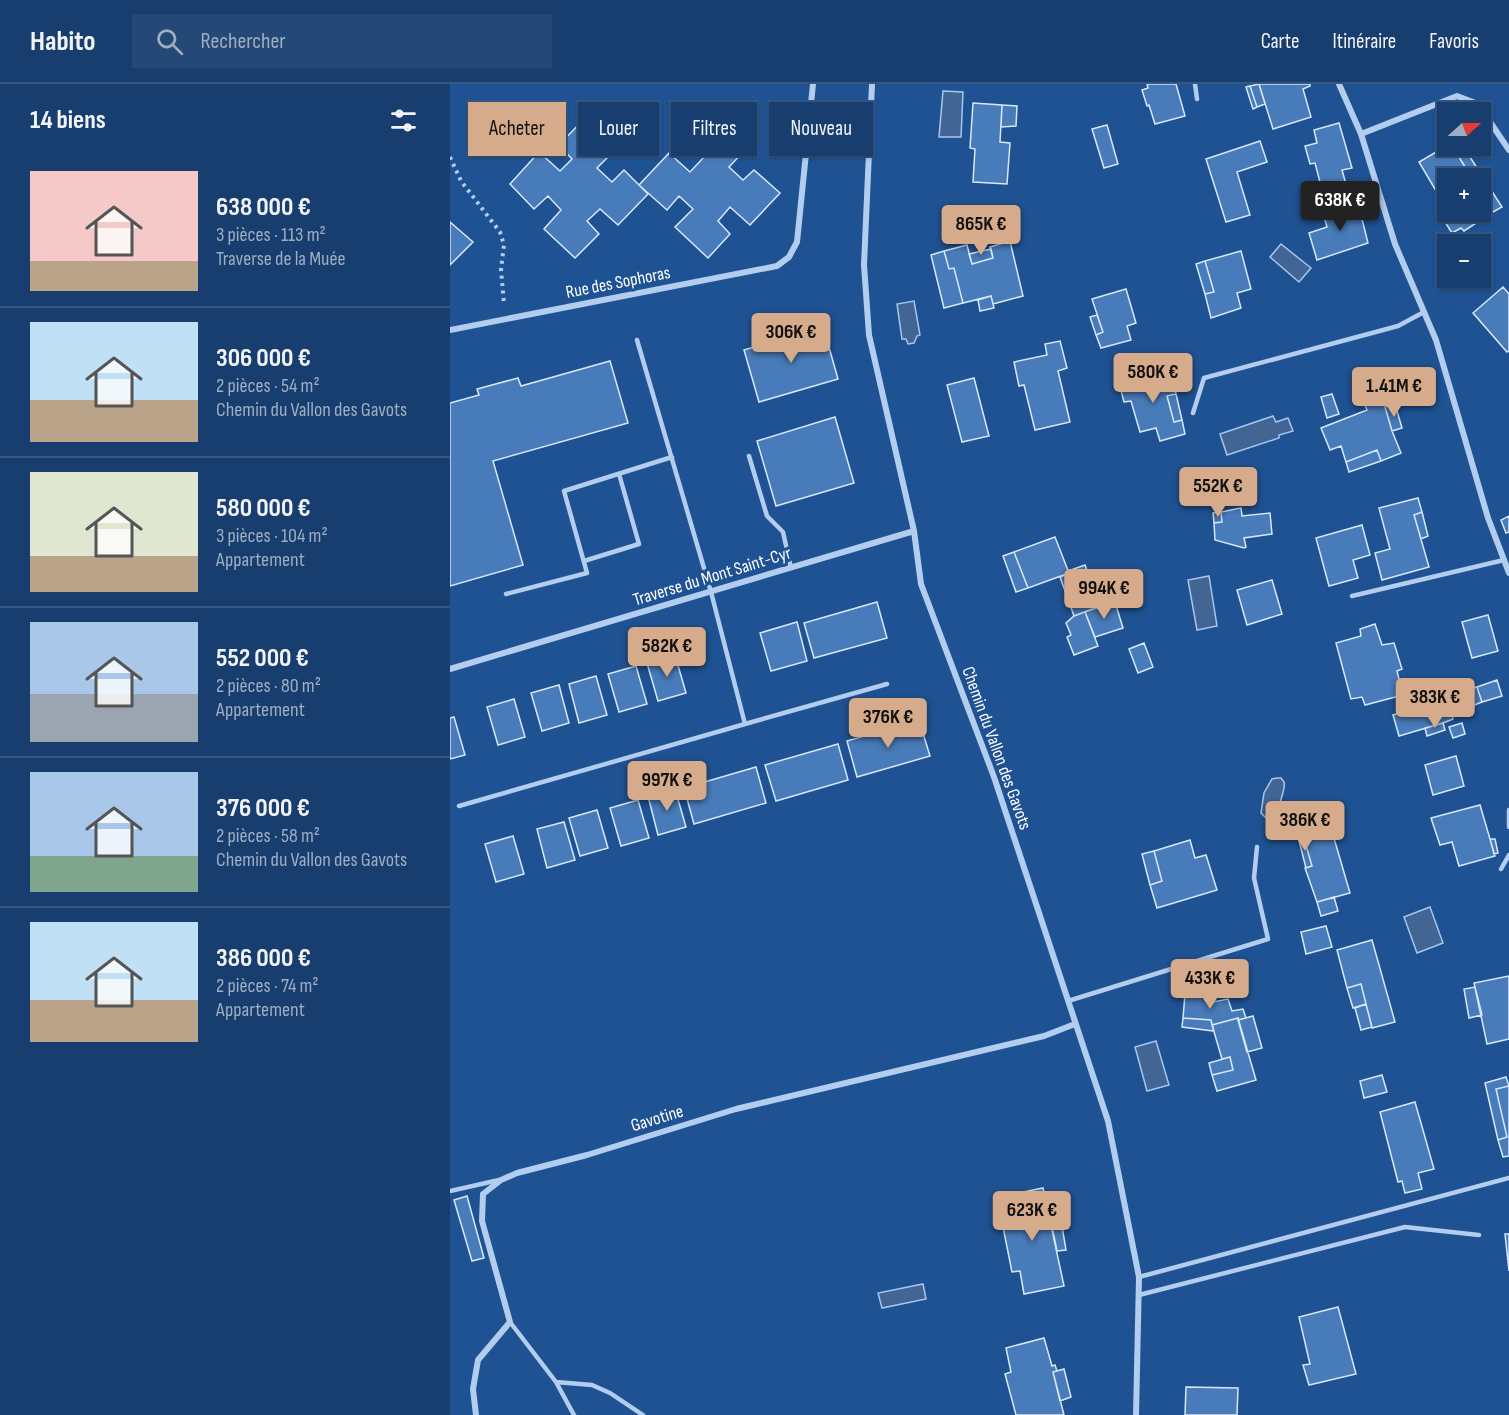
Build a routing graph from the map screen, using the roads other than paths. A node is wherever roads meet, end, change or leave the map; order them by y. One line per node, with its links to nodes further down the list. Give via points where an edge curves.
1 (813, 84): 9 (street, Rue des Sophoras, via 797,242 789,257 777,266)
2 (872, 84): 15 (street, Chemin du Vallon des Gavots, via 864,265 869,335)
3 (1195, 84): 5 (lane)
4 (1339, 84): 6 (street)
5 (1197, 99)
6 (1361, 134): 7 (street, via 1457,96 1478,105); 8 (street, via 1395,244)
7 (1509, 150)
8 (1424, 312): 11 (lane, via 1398,326 1204,378); 16 (street)
9 (450, 330)
10 (637, 340): 13 (lane)
11 (1193, 413)
12 (748, 456): 18 (lane, via 767,516 783,532)
13 (672, 457): 14 (lane); 20 (lane)
14 (619, 474): 17 (lane, via 564,491); 17 (lane, via 639,544)
15 (914, 531): 18 (street, Traverse du Mont Saint-Cyr); 32 (street, Chemin du Vallon des Gavots, via 921,584 994,777)
16 (1504, 560): 19 (street); 22 (lane)
17 (584, 561): 21 (lane, via 587,573)
18 (791, 568): 20 (street, Traverse du Mont Saint-Cyr)
19 (1509, 573)
20 (711, 592): 23 (street, Traverse du Mont Saint-Cyr); 25 (lane)
21 (506, 594)
22 (1352, 596)
23 (450, 669)
24 (887, 684): 25 (lane)
25 (745, 724): 26 (lane)
26 (459, 806)
27 (1509, 810): 28 (lane)
28 (1509, 827)
29 (1257, 847): 32 (lane, via 1254,878 1268,939)
30 (1509, 855): 31 (lane)
31 (1501, 869)
32 (1068, 1001): 33 (street, Chemin du Vallon des Gavots)
33 (1075, 1024): 35 (street, Gavotine, via 1044,1036 736,1109); 38 (street, Chemin du Vallon des Gavots, via 1107,1121)
34 (1509, 1178): 38 (lane)
35 (501, 1180): 36 (lane); 40 (street, Gavotine, via 483,1194 482,1221)
36 (450, 1191)
37 (1479, 1235): 39 (lane, via 1405,1227)
38 (1140, 1276): 39 (street, Chemin du Vallon des Gavots)
39 (1139, 1295): 45 (street, Chemin du Vallon des Gavots)
40 (510, 1322): 41 (lane); 42 (street, via 478,1360 473,1389)
41 (556, 1382): 43 (lane); 44 (lane, via 592,1385)
42 (476, 1415)
43 (574, 1415)
44 (643, 1415)
45 (1136, 1415)

